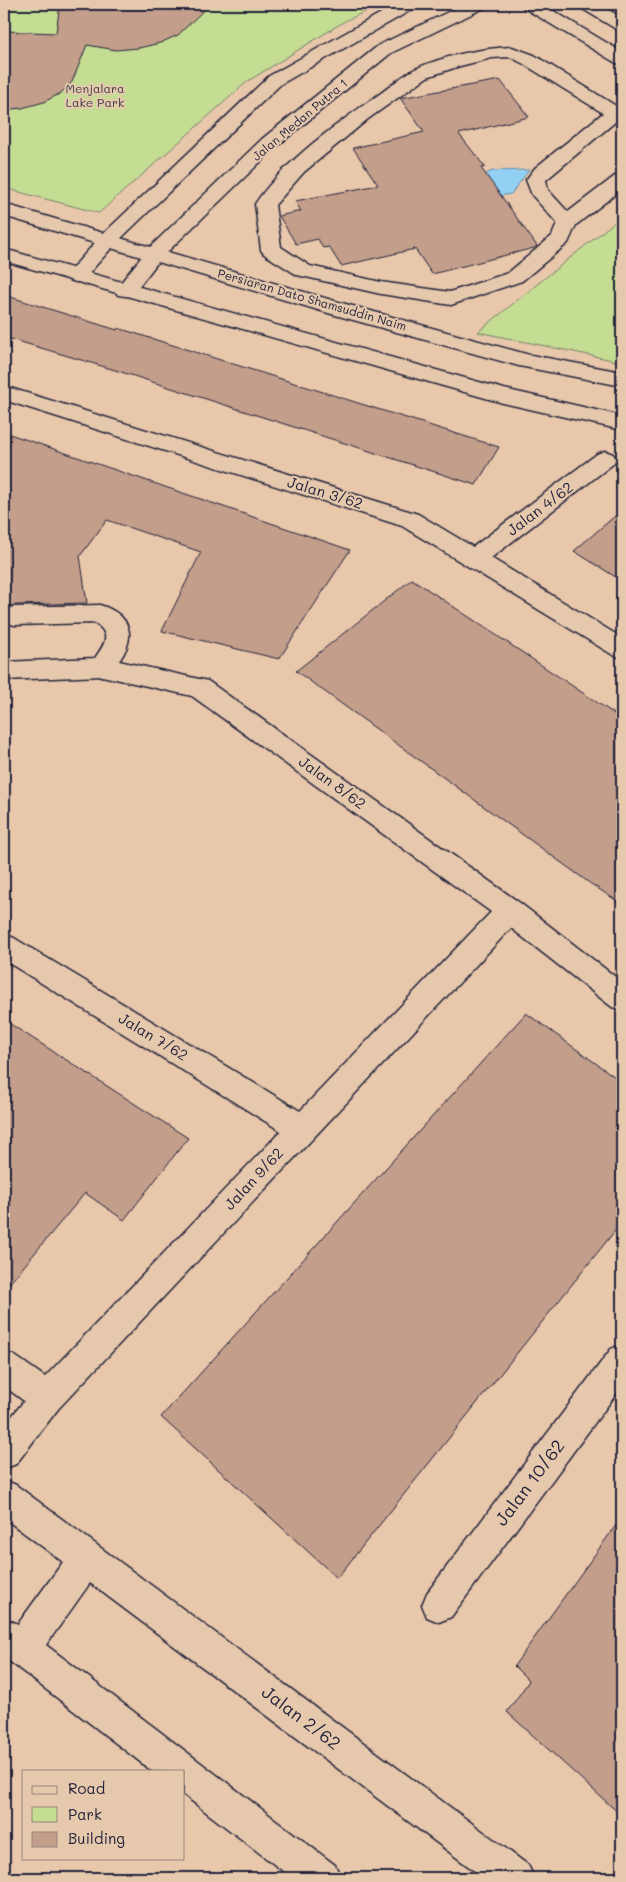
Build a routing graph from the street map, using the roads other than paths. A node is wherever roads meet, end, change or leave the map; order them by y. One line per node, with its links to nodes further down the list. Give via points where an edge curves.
1 (409, 4): 11 (street, via 275,80)
2 (478, 4): 12 (street, Jalan Medan Putra 1, via 385,49 269,143)
3 (530, 4): 6 (street)
4 (592, 5): 5 (street)
5 (622, 24)
6 (622, 59)
7 (620, 113): 10 (street, via 542,172 536,180 539,191); 10 (street, via 512,52 454,62 421,73 361,115 298,168 265,204 272,250 304,271 451,299 515,277 561,239)
8 (622, 180): 10 (street)
9 (4, 210): 11 (street, Persiaran Dato Shamsuddin Naim)
10 (567, 222)
11 (108, 240): 12 (street, Persiaran Dato Shamsuddin Naim); 14 (street)
12 (154, 254): 15 (street, Jalan Medan Putra 1); 16 (street, Persiaran Dato Shamsuddin Naim, via 526,361)
13 (4, 255): 14 (street)
14 (76, 276): 15 (street)
15 (125, 290): 18 (street, via 503,396)
16 (622, 379)
17 (4, 393): 20 (street, Jalan 3/62, via 410,520)
18 (622, 423)
19 (605, 459): 20 (street, Jalan 4/62)
20 (475, 558): 22 (street, Jalan 3/62)
21 (14, 616): 23 (street, via 100,614 115,625 118,636 116,647)
22 (622, 649)
23 (102, 667): 24 (street, Jalan 8/62); 25 (street, Jalan 8/62, via 198,688)
24 (4, 671)
25 (510, 911): 27 (street, Jalan 8/62); 28 (street, Jalan 9/62)
26 (4, 946): 28 (street, Jalan 7/62)
27 (622, 998)
28 (302, 1128): 31 (street, Jalan 9/62)
29 (622, 1360): 35 (street, Jalan 10/62)
30 (4, 1367): 31 (street)
31 (47, 1398): 32 (street, Jalan 9/62)
32 (4, 1452)
33 (4, 1497): 34 (street, Jalan 2/62)
34 (87, 1558): 36 (street); 40 (street, Jalan 2/62)
35 (439, 1605)
36 (13, 1642): 37 (street)
37 (180, 1770)
38 (185, 1774): 39 (street)
39 (322, 1878)
40 (515, 1878)

